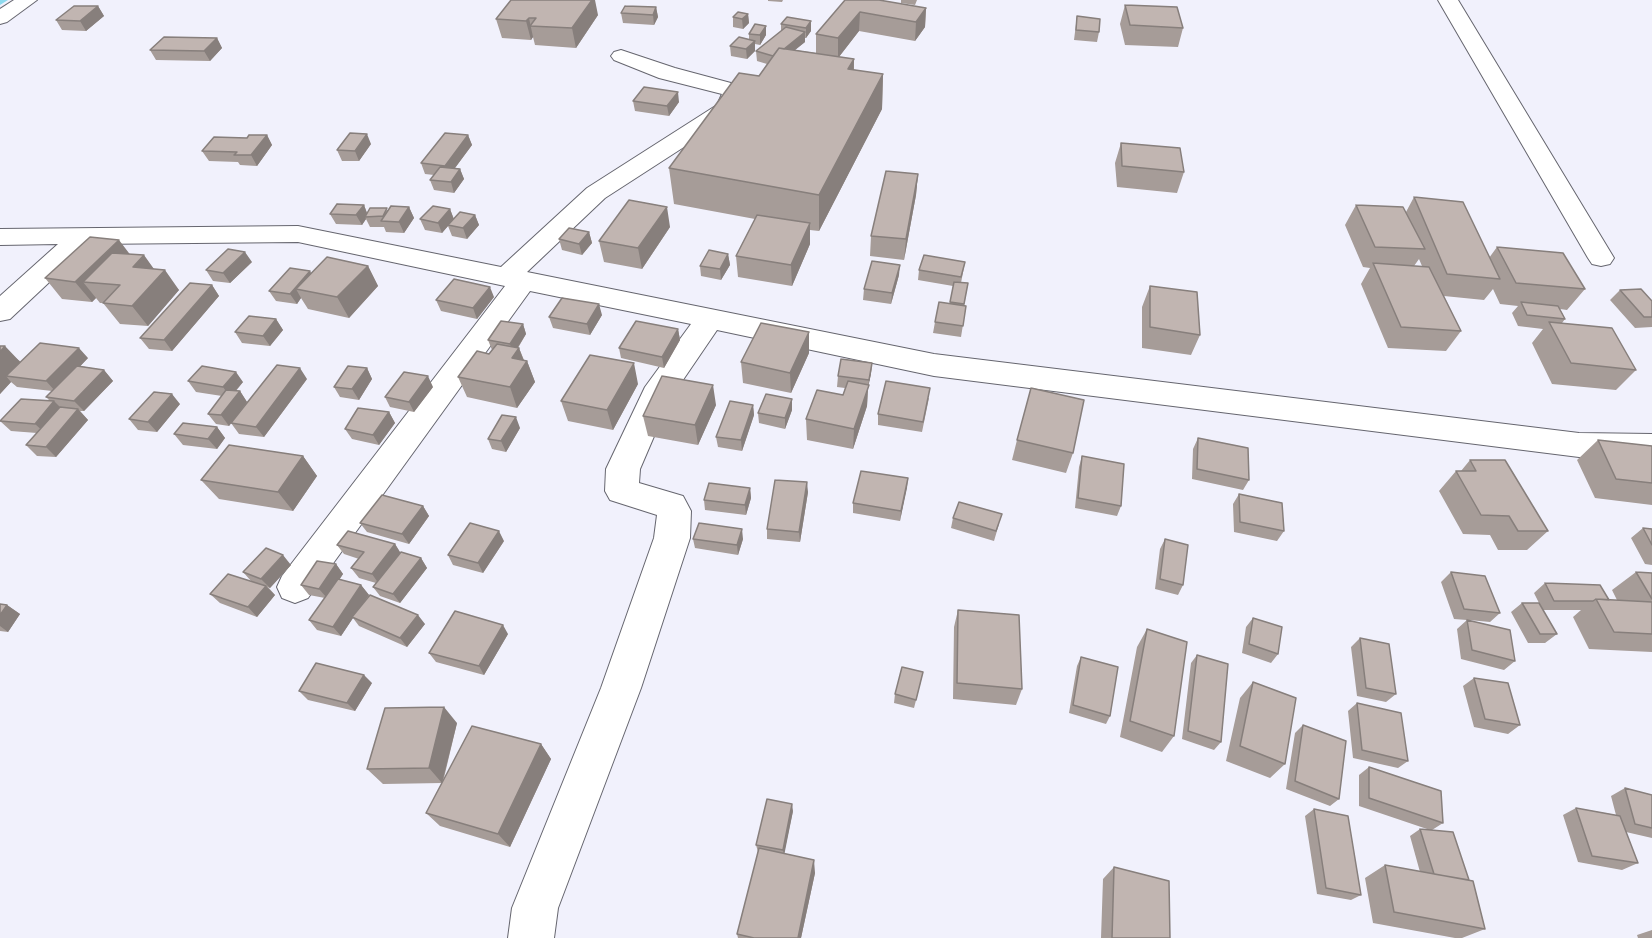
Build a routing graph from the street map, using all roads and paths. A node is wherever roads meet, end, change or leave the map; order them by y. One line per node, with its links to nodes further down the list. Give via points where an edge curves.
1 (27, 0): 3 (street)
2 (1448, 0): 7 (street)
3 (0, 18)
4 (621, 56): 8 (street, via 734,91 727,109 596,193)
5 (83, 236): 6 (street); 8 (street, via 298,234); 9 (street)
6 (0, 237)
7 (1601, 258)
8 (515, 278): 10 (street); 12 (street)
9 (0, 312)
10 (710, 319): 11 (street, via 934,365 1579,445); 13 (street, via 656,395 623,469 622,491 671,506 672,538 621,688 535,908)
11 (1652, 446)
12 (295, 587)
13 (531, 938)

